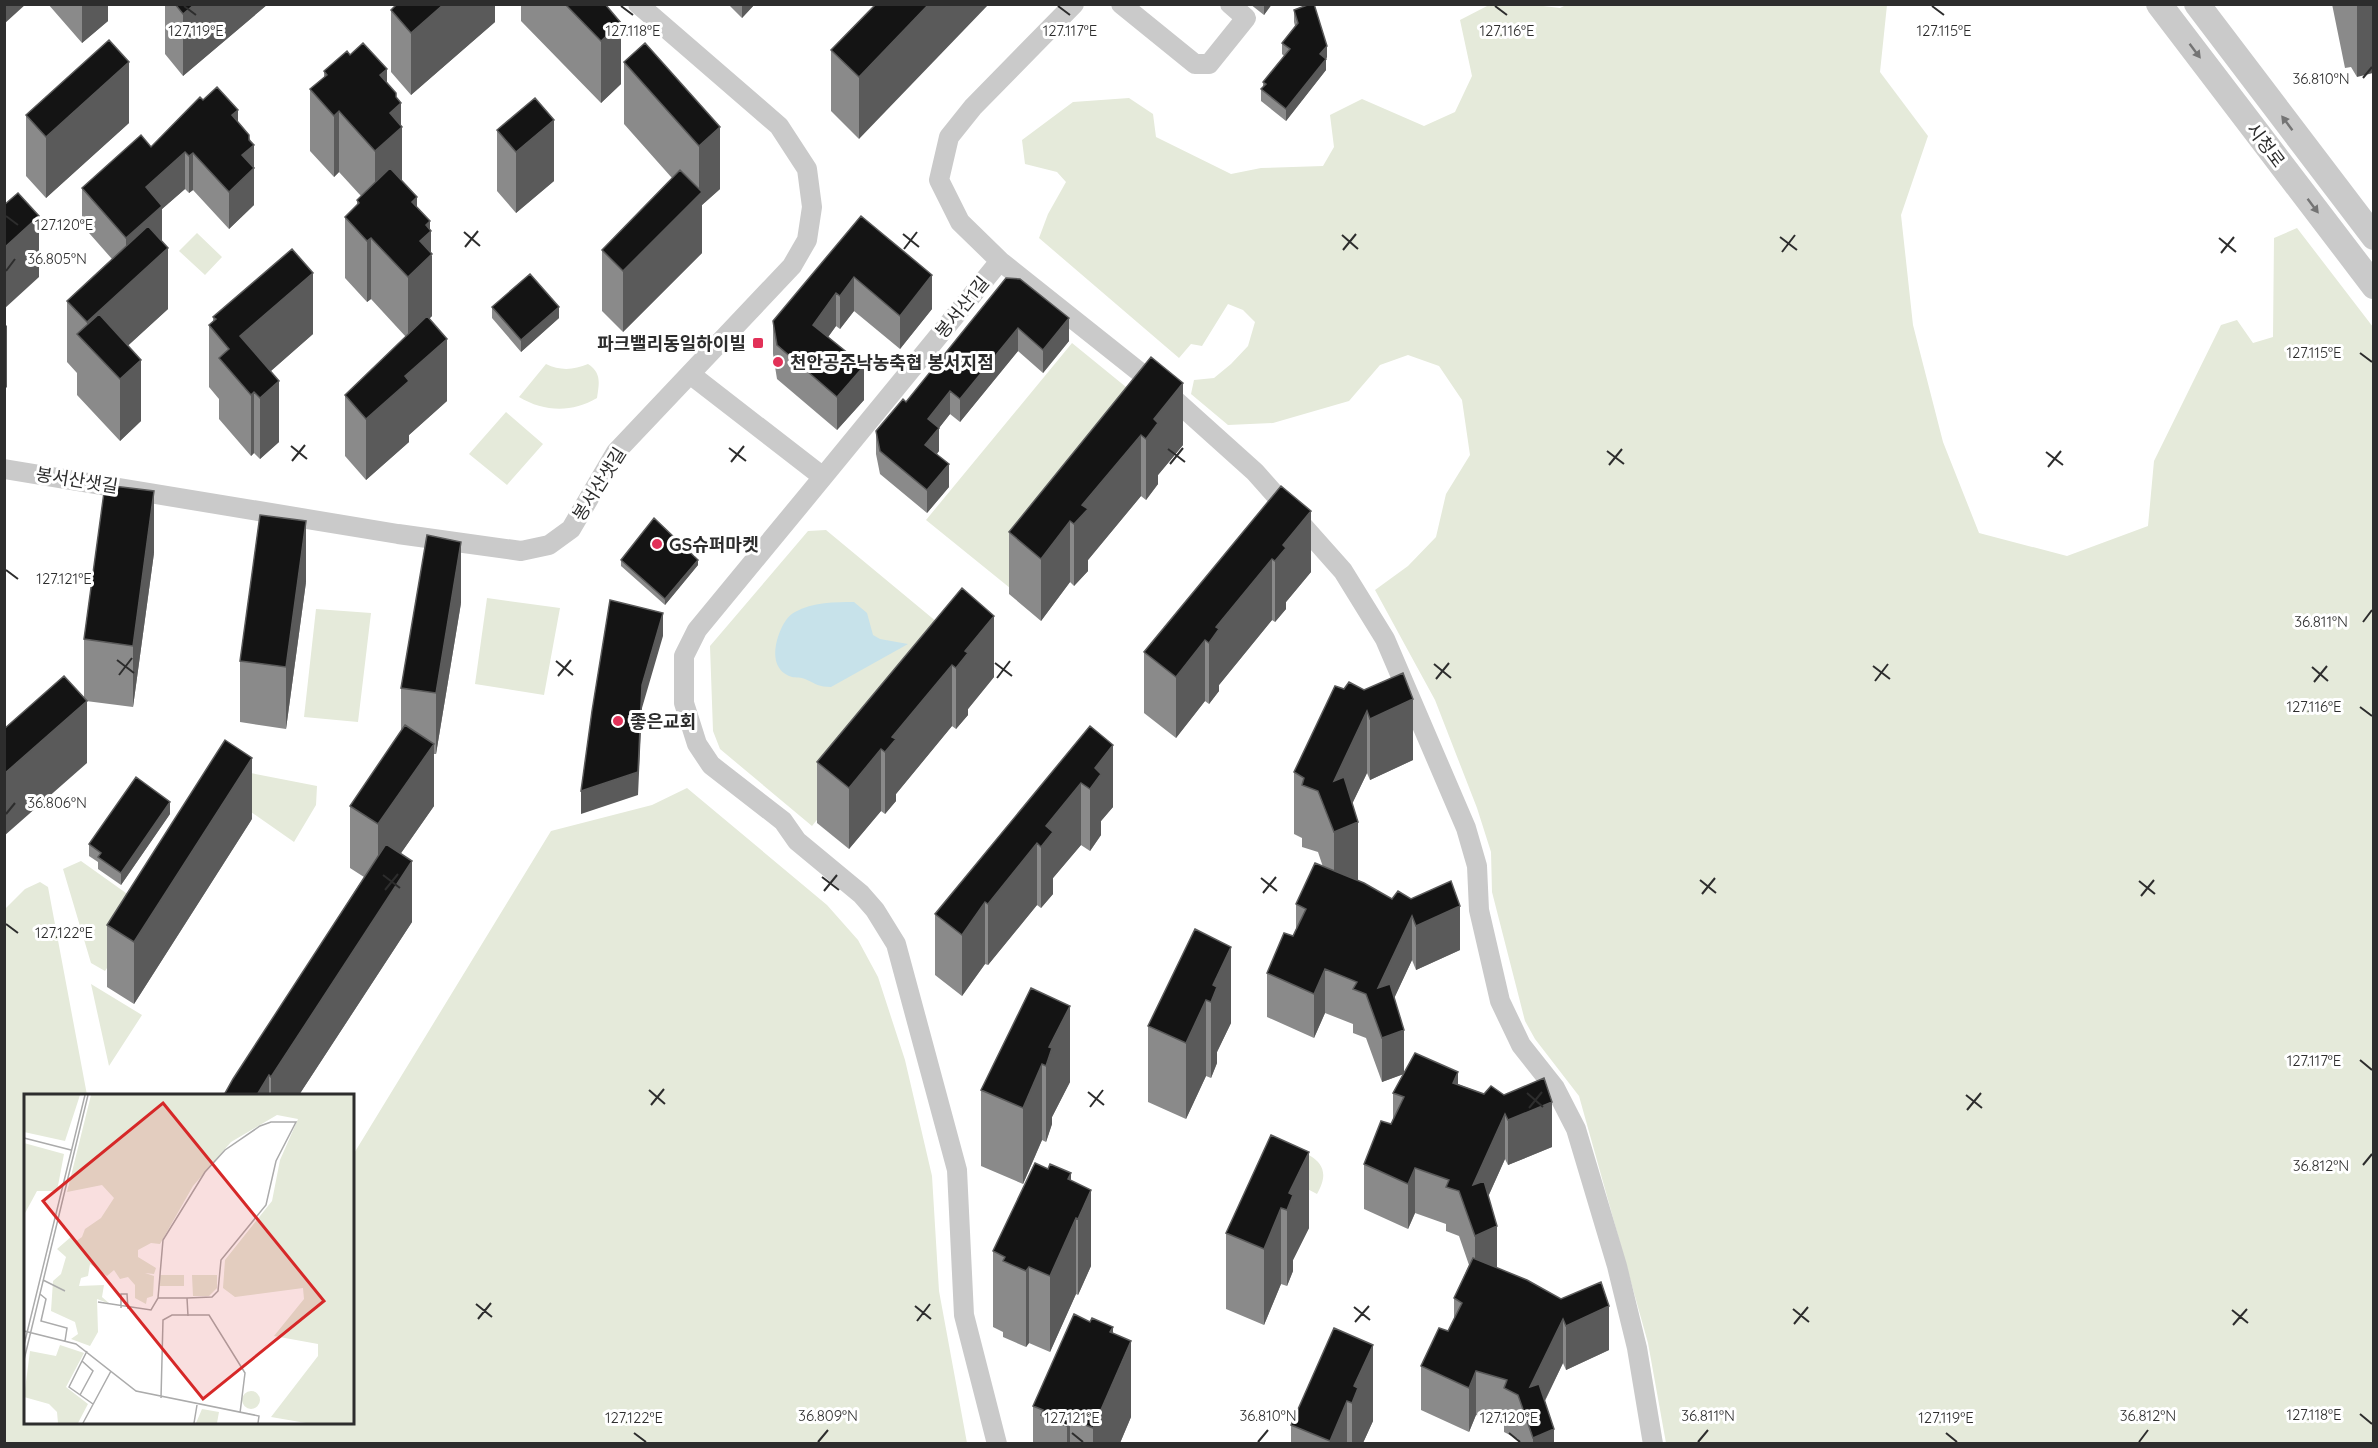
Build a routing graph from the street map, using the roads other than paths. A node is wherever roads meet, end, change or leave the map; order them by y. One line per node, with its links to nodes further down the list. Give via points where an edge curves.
1 (638, 4): 10 (street, 봉서산샛길, via 779,126 809,178 812,207 807,240 792,266)
2 (1074, 4): 8 (street, 봉서산1길, via 973,106 949,137 939,180 960,222)
3 (1121, 4): 4 (street, via 1194,64 1209,64 1246,18)
4 (1230, 4)
5 (2159, 4): 9 (street, 시청로, one-way to 9)
6 (2197, 4): 7 (street, 시청로, one-way to 6)
7 (2373, 237)
8 (1000, 261): 12 (street, 봉서산1길); 14 (street, via 1176,401 1255,472 1343,571 1385,639 1466,828 1477,866 1479,910 1500,1001 1521,1045 1556,1088 1576,1129 1638,1348)
9 (2373, 286)
10 (690, 374): 11 (street, 봉서산샛길, via 616,452 571,529 549,544 521,551); 12 (street)
11 (4, 469)
12 (823, 477): 13 (street, 봉서산1길, via 697,630 684,656 684,703 697,744 711,765 783,821 797,841 861,894 896,944 957,1170 964,1315)
13 (997, 1443)
14 (1653, 1443)

